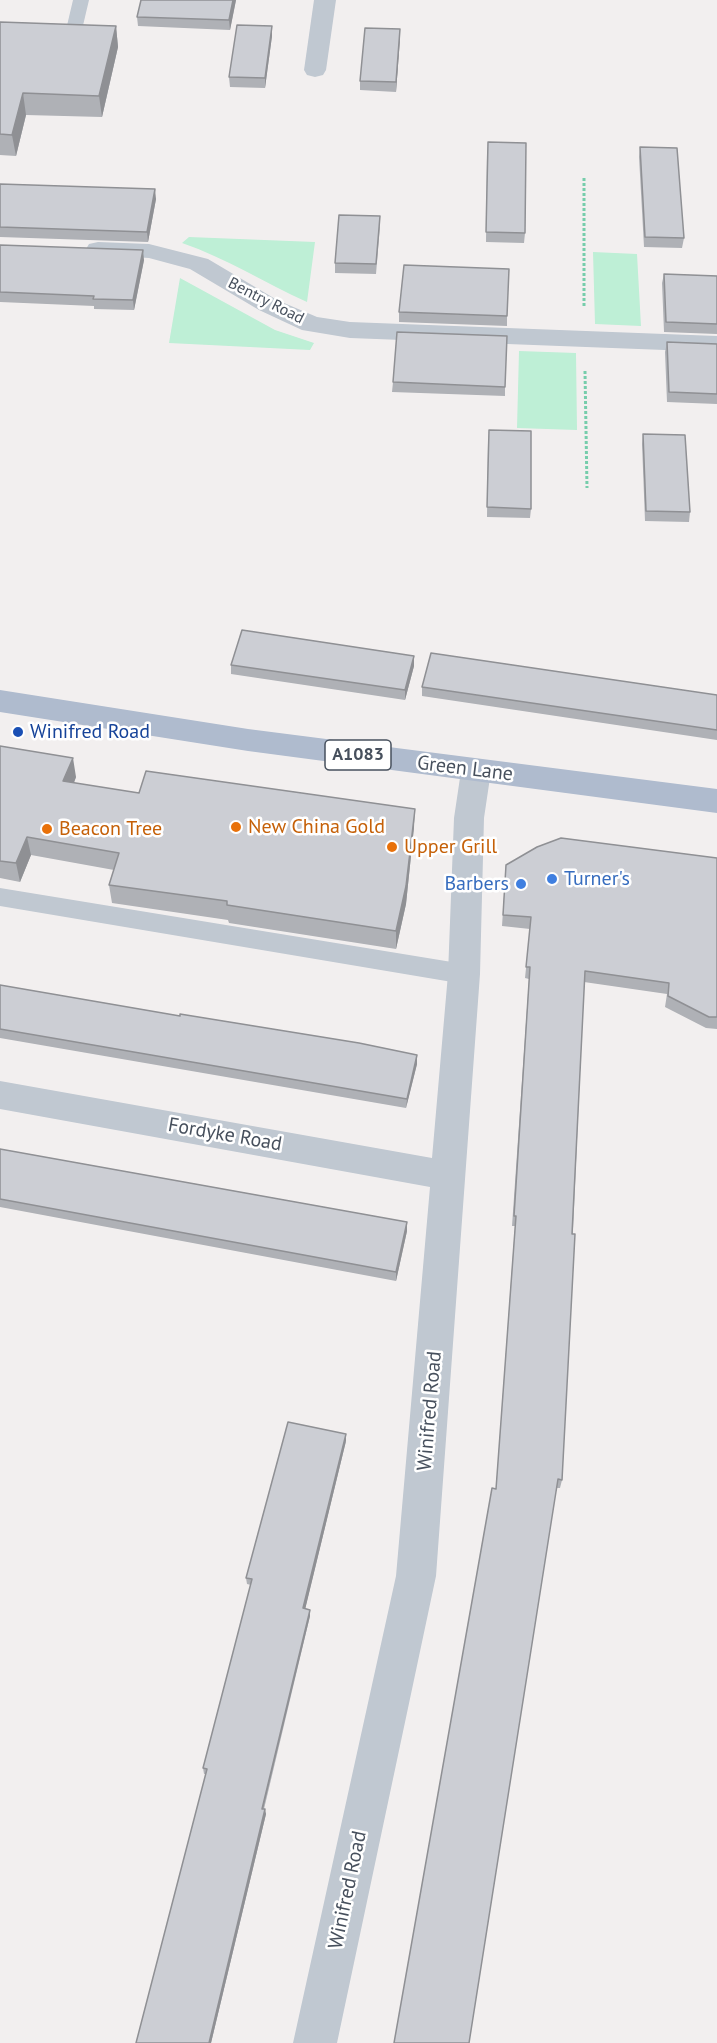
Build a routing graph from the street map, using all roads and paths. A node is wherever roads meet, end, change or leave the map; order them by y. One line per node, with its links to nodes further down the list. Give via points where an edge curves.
1 (81, 0): 3 (lane)
2 (325, 0): 4 (street)
3 (73, 34)
4 (315, 70)
5 (80, 249): 6 (street, Bentry Road, via 149,251 199,264 268,305 311,324 350,330)
6 (717, 344)
7 (0, 702): 8 (main road, Green Lane / A1083)
8 (476, 771): 9 (main road, Green Lane / A1083); 11 (street, Winifred Road, via 469,818)
9 (717, 801)
10 (0, 897): 11 (lane)
11 (464, 974): 13 (street, Winifred Road)
12 (0, 1095): 13 (street, Fordyke Road)
13 (449, 1176): 14 (street, Winifred Road, via 416,1576)
14 (315, 2043)

